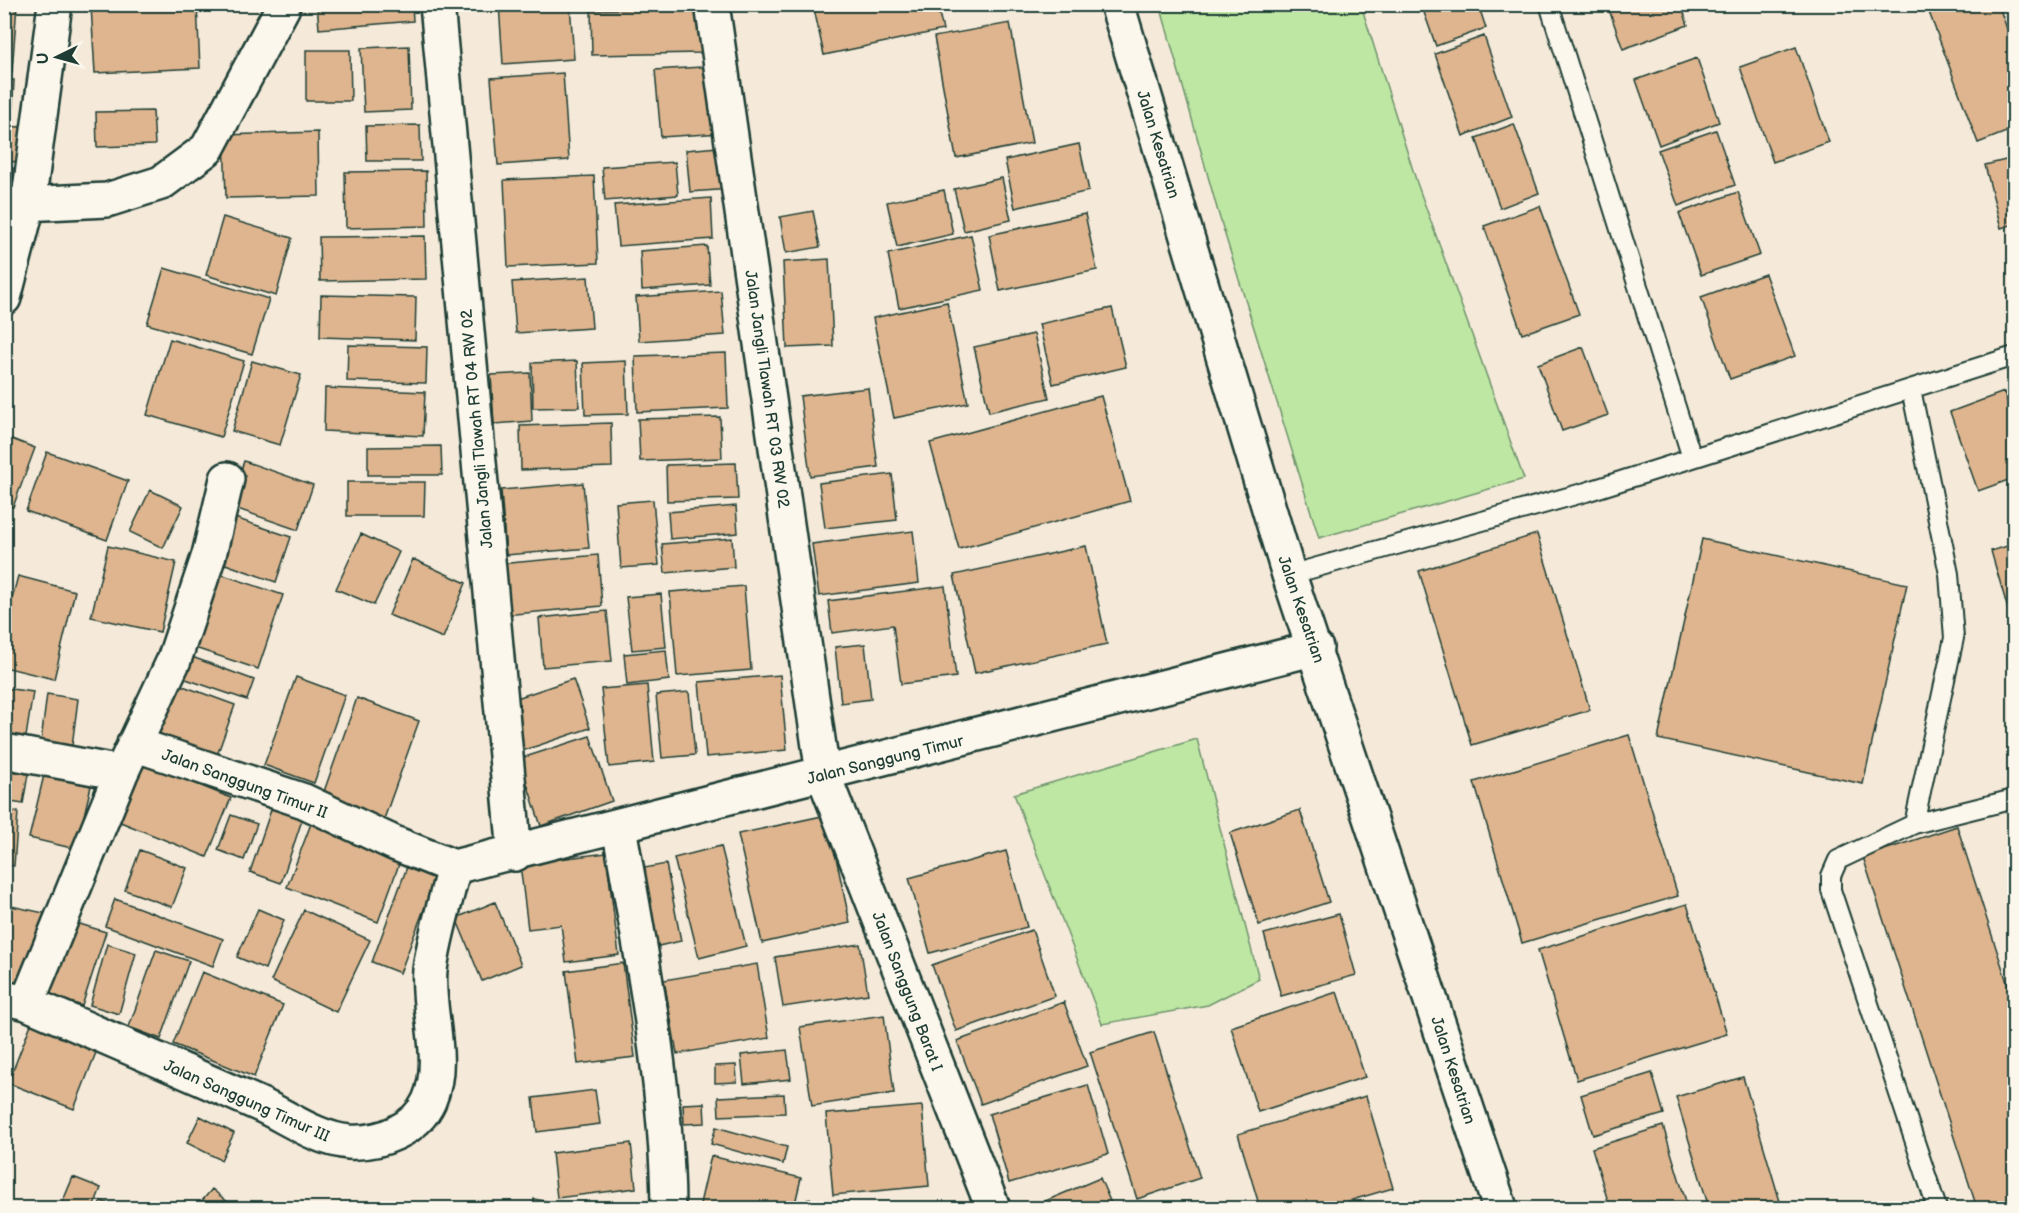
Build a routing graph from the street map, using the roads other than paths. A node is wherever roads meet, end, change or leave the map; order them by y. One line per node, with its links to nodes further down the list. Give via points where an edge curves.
1 (55, 4): 7 (street)
2 (438, 4): 21 (street, Jalan Jangli Tlawah RT 04 RW 02)
3 (712, 4): 17 (street, Jalan Jangli Tlawah RT 03 RW 02)
4 (1117, 4): 13 (street, Jalan Kesatrian)
5 (1549, 4): 11 (lane)
6 (283, 7): 7 (street, via 207,149 160,183 118,197)
7 (16, 205): 8 (street)
8 (4, 298)
9 (2014, 356): 10 (lane)
10 (1911, 388): 11 (lane); 19 (lane, via 1949,574 1954,639)
11 (1692, 458): 13 (lane, via 1586,492)
12 (227, 479): 16 (street, via 209,555 174,660)
13 (1289, 575): 14 (street, Jalan Kesatrian)
14 (1316, 648): 17 (street, Jalan Sanggung Timur); 26 (street, Jalan Kesatrian)
15 (4, 751): 16 (street, Jalan Sanggung Timur II)
16 (128, 758): 22 (street, Jalan Sanggung Timur II, via 304,801); 23 (street)
17 (823, 774): 20 (street, Jalan Sanggung Timur); 25 (street, Jalan Sanggung Barat I)
18 (2014, 799): 19 (lane)
19 (1914, 824): 27 (lane, via 1838,860 1831,876 1831,890)
20 (619, 827): 21 (street, Jalan Sanggung Timur); 24 (street, via 642,957 667,1156)
21 (515, 854): 22 (street, Jalan Sanggung Timur)
22 (454, 867): 23 (street, Jalan Sanggung Timur III, via 430,969 434,1084 428,1103 411,1123 391,1136 349,1142 327,1138 262,1106)
23 (16, 1001)
24 (668, 1209)
25 (993, 1209)
26 (1500, 1209)
27 (1937, 1209)

